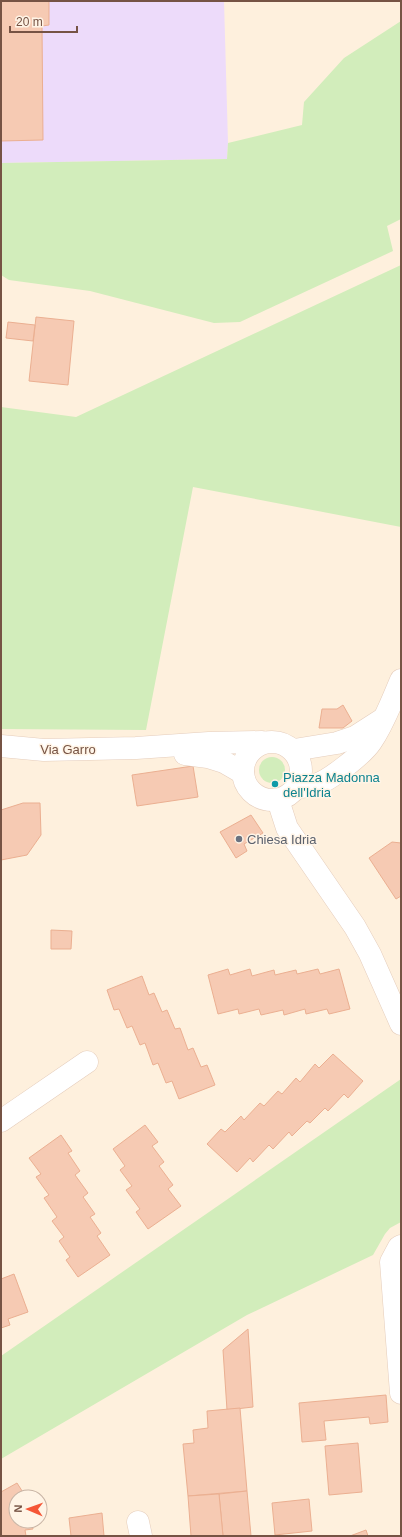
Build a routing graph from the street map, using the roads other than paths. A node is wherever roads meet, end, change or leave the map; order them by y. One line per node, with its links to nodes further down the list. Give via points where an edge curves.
1 (401, 680): 2 (street)
2 (385, 718): 6 (street, via 355,737 337,743); 8 (street, via 370,744 355,758 316,785)
3 (262, 742): 5 (street, Via Garro); 6 (street, via 274,741); 7 (street, via 247,755)
4 (1, 746): 5 (street, Via Garro, via 44,750)
5 (136, 748): 7 (street, Via Garro, via 208,757 224,762)
6 (294, 750): 8 (street, via 302,769)
7 (243, 773): 9 (street, via 245,783 251,791 259,797)
8 (296, 788): 9 (street)
9 (278, 800): 10 (street, via 287,828 355,927 370,954)
10 (401, 1024)
11 (88, 1062): 12 (street)
12 (1, 1121)
13 (401, 1246): 14 (street, via 391,1262)
14 (401, 1393)

